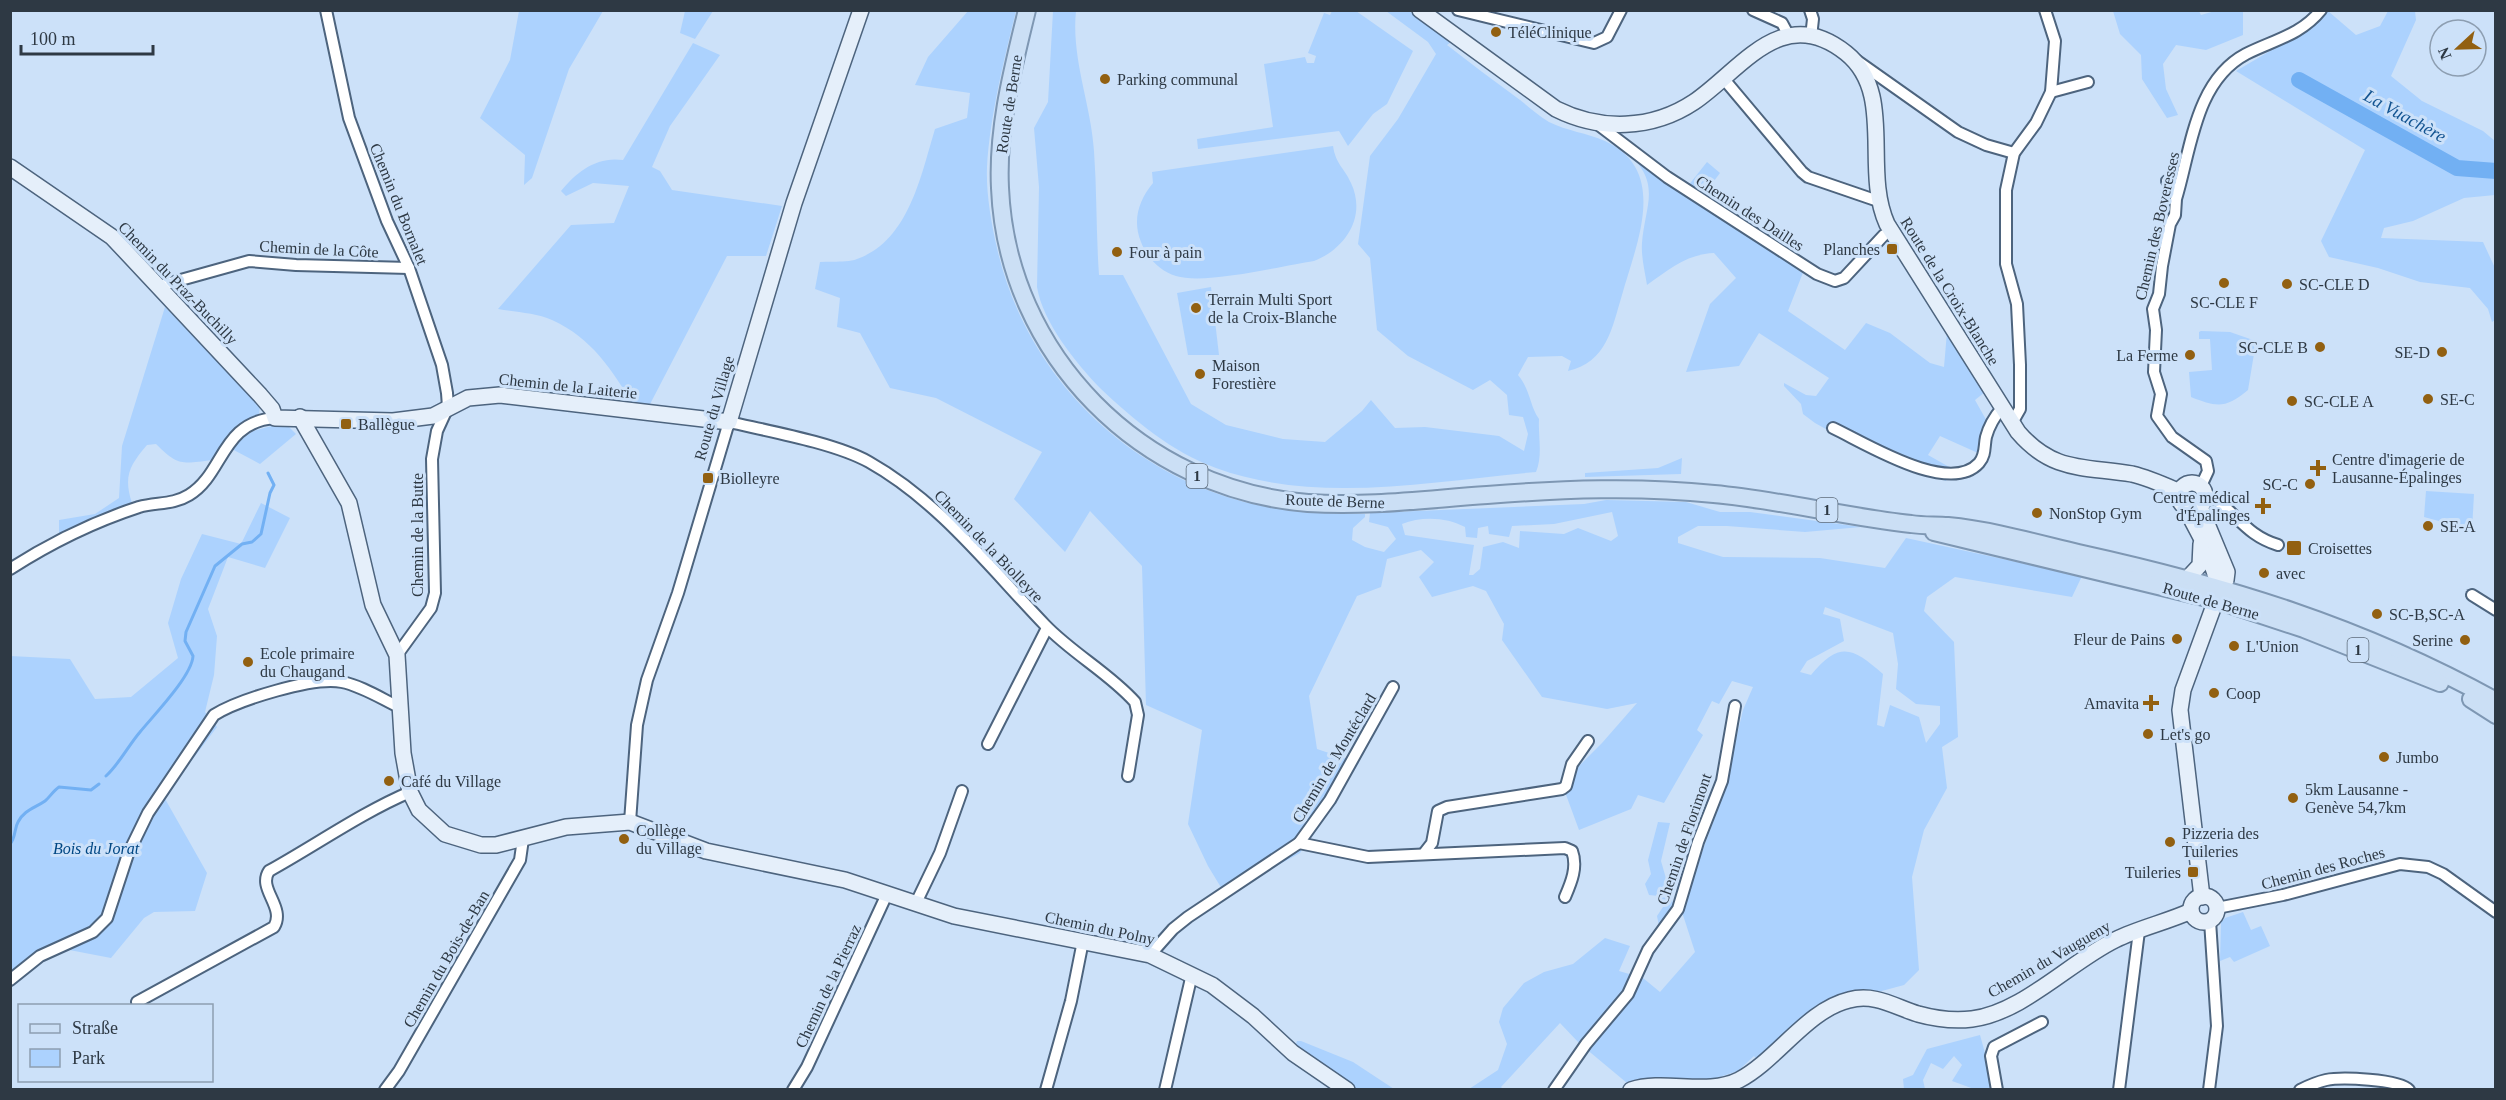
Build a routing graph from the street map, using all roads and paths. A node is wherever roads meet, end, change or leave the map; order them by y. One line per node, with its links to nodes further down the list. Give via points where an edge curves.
1 (326, 10): 25 (street, Chemin du Bornalet, via 349,118)
2 (861, 10): 31 (street, Route du Village, via 796,197)
3 (1027, 10): 36 (main road, Route de Berne / 1, via 1000,150 1001,204 1013,268 1036,325 1067,374 1107,417 1161,457 1234,489 1305,502 1369,504 1542,491 1653,490 1728,495)
4 (1420, 10): 18 (street, Route de la Croix-Blanche, via 1556,109)
5 (1458, 10): 11 (street)
6 (1622, 10): 11 (street, via 1606,37 1594,43)
7 (1753, 10): 12 (street, via 1782,23)
8 (1810, 10): 13 (street)
9 (2045, 10): 17 (street, via 2055,41)
10 (2321, 10): 22 (street, Chemin des Boveresses, via 2293,35 2237,60 2214,82 2205,99)
11 (1475, 12)
12 (1789, 36): 13 (street, Route de la Croix-Blanche); 15 (street, Route de la Croix-Blanche, via 1756,49)
13 (1811, 37): 14 (street, Route de la Croix-Blanche, via 1837,46)
14 (1850, 56): 19 (street, via 1959,132); 23 (street, Route de la Croix-Blanche, via 1864,72 1875,107)
15 (1723, 78): 18 (street, Route de la Croix-Blanche, via 1693,102 1651,121); 23 (street, via 1808,177)
16 (2088, 82): 17 (street)
17 (2051, 92): 19 (street, via 2036,123)
18 (1596, 123): 24 (street, Chemin des Dailles, via 1667,177 1825,277 1839,280 1851,273)
19 (2014, 153): 32 (street, via 2006,190 2006,264 2017,304 2021,372 2020,409)
20 (10, 167): 26 (street, Chemin du Praz-Buchilly, via 112,237)
21 (2167, 181): 22 (street)
22 (2177, 194): 35 (street, Chemin des Boveresses, via 2153,309 2154,372 2161,394 2159,422 2206,462 2208,471)
23 (1878, 201): 28 (street, Route de la Croix-Blanche, via 1896,240)
24 (1884, 235)
25 (409, 268): 26 (street, Chemin de la Côte, via 249,261); 27 (street, Chemin du Bornalet, via 442,365)
26 (159, 286): 30 (street, Chemin du Praz-Buchilly, via 266,402)
27 (448, 407): 29 (street, Chemin de la Laiterie, via 433,416 393,421); 31 (street, Chemin de la Laiterie, via 468,398 500,395); 45 (street, Chemin de la Butte, via 437,431 432,459 435,593 431,608)
28 (2002, 408): 32 (street, Route de la Croix-Blanche); 33 (street, via 1991,425 1980,463 1953,475 1928,471)
29 (300, 417): 30 (street, Chemin de la Laiterie); 45 (street, via 349,503 373,605)
30 (275, 418): 39 (street, via 254,423 236,436 190,495 120,514)
31 (729, 422): 44 (street, Chemin de la Biolleyre, via 867,461 940,514); 56 (street, Route du Village, via 678,593 647,680 638,725)
32 (2012, 423): 34 (street, Route de la Croix-Blanche, via 2031,446 2059,463 2140,476)
33 (1833, 428)
34 (2180, 492): 35 (street, via 2180,501); 35 (street, via 2187,484)
35 (2198, 499): 37 (street); 38 (street, via 2221,503 2249,532); 41 (street, via 2227,572)
36 (1913, 525): 40 (main road, Route de Berne / 1, via 1951,526); 41 (main road, Route de Berne / 1, via 1947,537)
37 (2200, 535): 40 (street, via 2200,565); 41 (street)
38 (2278, 545)
39 (10, 569)
40 (2187, 579): 41 (main road, Route de Berne / 1)
41 (2218, 594): 47 (main road, Route de Berne / 1, via 2280,605 2382,644); 50 (main road, Route de Berne / 1, via 2428,678); 62 (street, via 2183,690 2180,710)
42 (2472, 595): 43 (street)
43 (2496, 610)
44 (1047, 628): 52 (street); 53 (street, Chemin de la Biolleyre, via 1135,702 1138,715)
45 (397, 655): 49 (street)
46 (1393, 687): 58 (street, Chemin de Montéclard, via 1330,800)
47 (2496, 701)
48 (1736, 706): 80 (street, Chemin de Florimont, via 1722,781 1678,909 1648,950 1628,994)
49 (400, 708): 54 (street); 71 (street, via 350,684 326,681 281,690 214,715 148,813 128,854 107,918 93,932 40,956)
50 (2496, 715)
51 (1588, 741): 59 (street, via 1572,764 1562,789 1438,811 1432,843)
52 (988, 744)
53 (1128, 777)
54 (410, 792): 57 (street, via 432,824 458,840 481,845); 72 (street, via 382,804 269,871 266,884 278,912 274,927)
55 (962, 792): 63 (street, via 940,853)
56 (630, 822): 57 (street, via 566,827); 60 (street, Chemin du Polny, via 706,851 846,880)
57 (523, 839): 75 (street, Chemin du Bois-de-Ban, via 520,860)
58 (1299, 843): 59 (street, Chemin de Montéclard, via 1368,856); 69 (street, Chemin de Montéclard, via 1173,928)
59 (1425, 852): 61 (street, Chemin de Montéclard, via 1570,849 1574,870)
60 (887, 894): 63 (street, Chemin du Polny); 76 (street, Chemin de la Pierraz, via 807,1067)
61 (1565, 897)
62 (2202, 897): 64 (street, via 2193,903); 66 (street, via 2213,900)
63 (916, 903): 68 (street, Chemin du Polny, via 954,916)
64 (2192, 911): 66 (street, via 2198,921); 67 (street, Chemin du Vaugueny)
65 (2496, 912): 66 (street, Chemin des Roches, via 2443,874 2428,867 2400,864)
66 (2213, 914): 84 (street, via 2217,1026)
67 (2139, 931): 74 (street, Chemin du Vaugueny, via 2094,951 2011,1006 1981,1017 1929,1017 1870,998 1842,1002 1823,1012); 83 (street)
68 (1083, 941): 69 (street, Chemin du Polny); 77 (street)
69 (1150, 955): 70 (street, Chemin du Polny)
70 (1192, 974): 78 (street); 79 (street, Chemin du Polny, via 1235,1001 1293,1053)
71 (10, 980)
72 (137, 1002)
73 (2042, 1022): 82 (street, via 1994,1047 1991,1056)
74 (1737, 1085): 81 (street)
75 (385, 1089)
76 (793, 1089)
77 (1046, 1089)
78 (1165, 1089)
79 (1347, 1089)
80 (1554, 1089)
81 (1631, 1089)
82 (1997, 1089)
83 (2120, 1089)
84 (2209, 1089)
85 (2300, 1089): 86 (street, via 2330,1079 2392,1081)
86 (2409, 1089)

